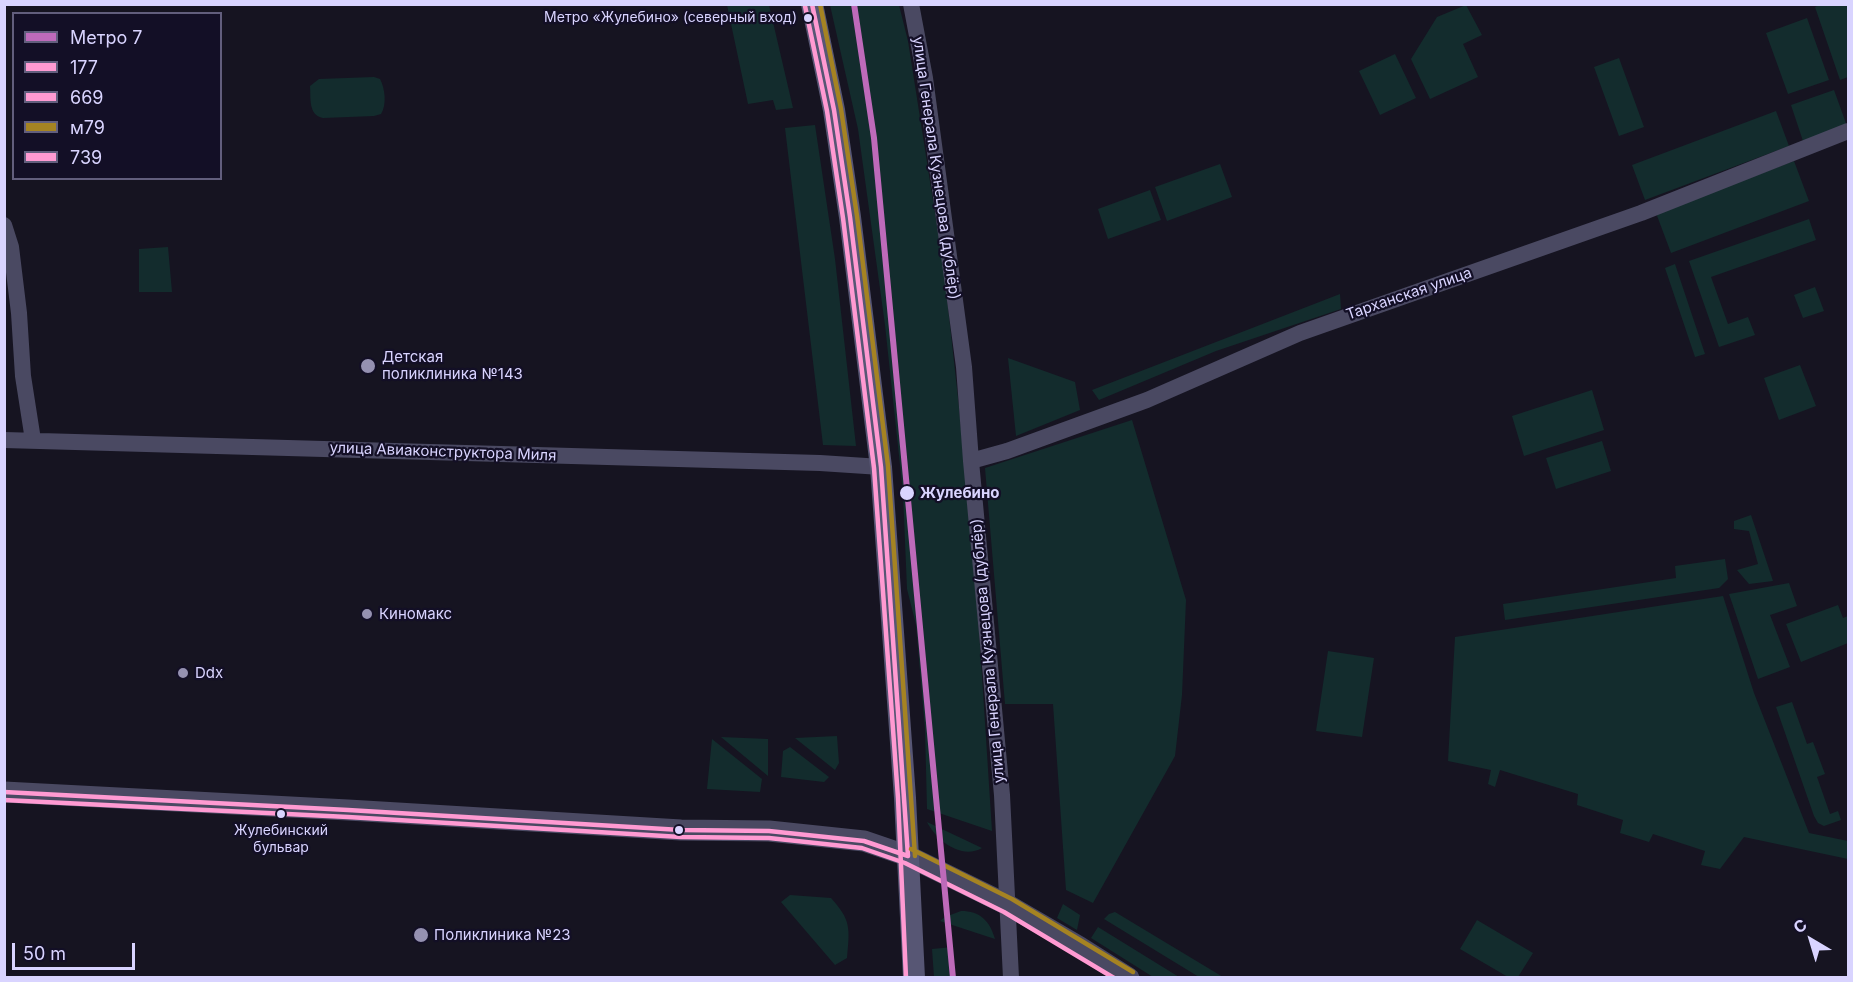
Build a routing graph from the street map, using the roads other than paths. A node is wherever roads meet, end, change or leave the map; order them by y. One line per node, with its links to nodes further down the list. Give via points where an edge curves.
1 (812, 4): 8 (main road, via 834,110 850,217)
2 (911, 4): 7 (street, улица Генерала Кузнецова (дублёр), via 926,78 956,300)
3 (1848, 131): 7 (street, Тарханская улица, via 1641,213 1300,333 1147,400)
4 (4, 225): 6 (street, via 12,248)
5 (4, 440): 6 (street, улица Авиаконструктора Миля)
6 (33, 440): 8 (street, улица Авиаконструктора Миля)
7 (971, 461): 11 (street, улица Генерала Кузнецова (дублёр), via 1002,795)
8 (881, 467): 10 (main road)
9 (4, 792): 10 (street, via 681,830 769,831 864,841)
10 (908, 856): 11 (street); 12 (main road)
11 (1008, 905): 13 (street, улица Генерала Кузнецова (дублёр)); 14 (street)
12 (914, 978)
13 (1011, 978)
14 (1129, 978)

